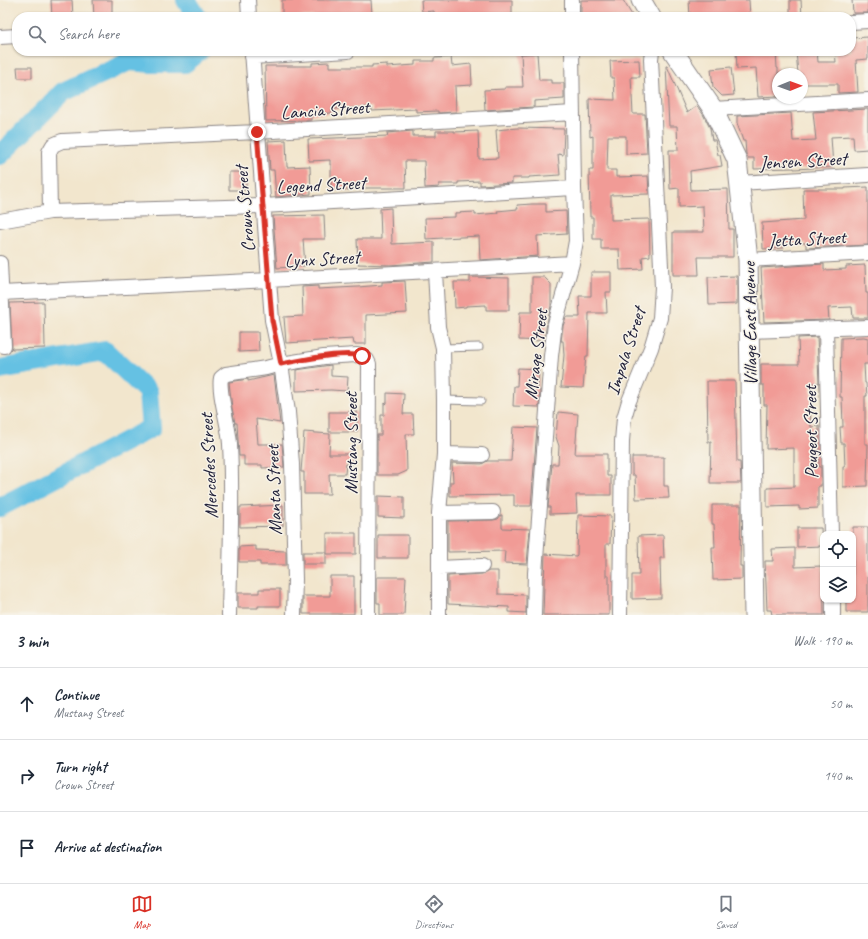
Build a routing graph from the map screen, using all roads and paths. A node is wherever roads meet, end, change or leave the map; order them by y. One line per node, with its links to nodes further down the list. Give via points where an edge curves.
1 (248, 0): 4 (street)
2 (572, 0): 5 (street)
3 (641, 0): 6 (street)
4 (249, 12)
5 (572, 12)
6 (648, 12)
7 (868, 21): 8 (street)
8 (856, 22)
9 (12, 36): 10 (street)
10 (0, 37)
11 (252, 56): 18 (street, Crown Street)
12 (572, 56): 17 (street, Mirage Street)
13 (651, 56): 54 (street, Impala Street, via 662,287 660,318 624,418)
14 (676, 56): 16 (street, Village East Avenue)
15 (868, 100): 16 (street)
16 (712, 109): 20 (street, Village East Avenue, via 737,160)
17 (573, 113): 18 (street, Lancia Street); 21 (street, Mirage Street)
18 (257, 132): 22 (street, Crown Street); 23 (street, Lancia Street, via 56,143 49,152)
19 (868, 175): 20 (street, Jensen Street)
20 (739, 183): 26 (street, Village East Avenue)
21 (574, 188): 22 (street, Legend Street); 28 (street, Mirage Street, via 576,241)
22 (263, 206): 23 (street, Legend Street); 30 (street, Crown Street)
23 (50, 212): 24 (street, Legend Street)
24 (0, 221)
25 (868, 253): 26 (street, Jetta Street)
26 (748, 260): 34 (street, Village East Avenue)
27 (0, 262): 31 (street)
28 (572, 263): 29 (street, Lynx Street); 53 (street, Mirage Street, via 555,324 551,356 535,565)
29 (435, 271): 30 (street, Lynx Street); 37 (street, via 438,327)
30 (269, 280): 31 (street, Lynx Street); 38 (street, Crown Street, via 272,320)
31 (1, 293): 35 (street)
32 (868, 327): 33 (street)
33 (826, 329): 34 (street); 45 (street, Peugeot Street)
34 (750, 331): 55 (street, Village East Avenue)
35 (4, 346)
36 (479, 347): 37 (lane)
37 (443, 348): 39 (street)
38 (281, 364): 49 (street, Mercedes Street, via 226,374 220,379 229,434 232,478); 50 (street, Manta Street, via 292,464); 51 (street, Mustang Street, via 356,355 367,360 369,364)
39 (444, 400): 40 (lane); 41 (street)
40 (481, 400)
41 (444, 454): 42 (street); 44 (street)
42 (482, 455)
43 (493, 512): 44 (street)
44 (439, 513): 47 (street)
45 (831, 531)
46 (482, 566): 47 (street)
47 (439, 568): 52 (street)
48 (833, 603): 56 (street)
49 (229, 615)
50 (294, 615)
51 (368, 615)
52 (439, 615)
53 (534, 615)
54 (620, 615)
55 (754, 615)
56 (833, 615)

